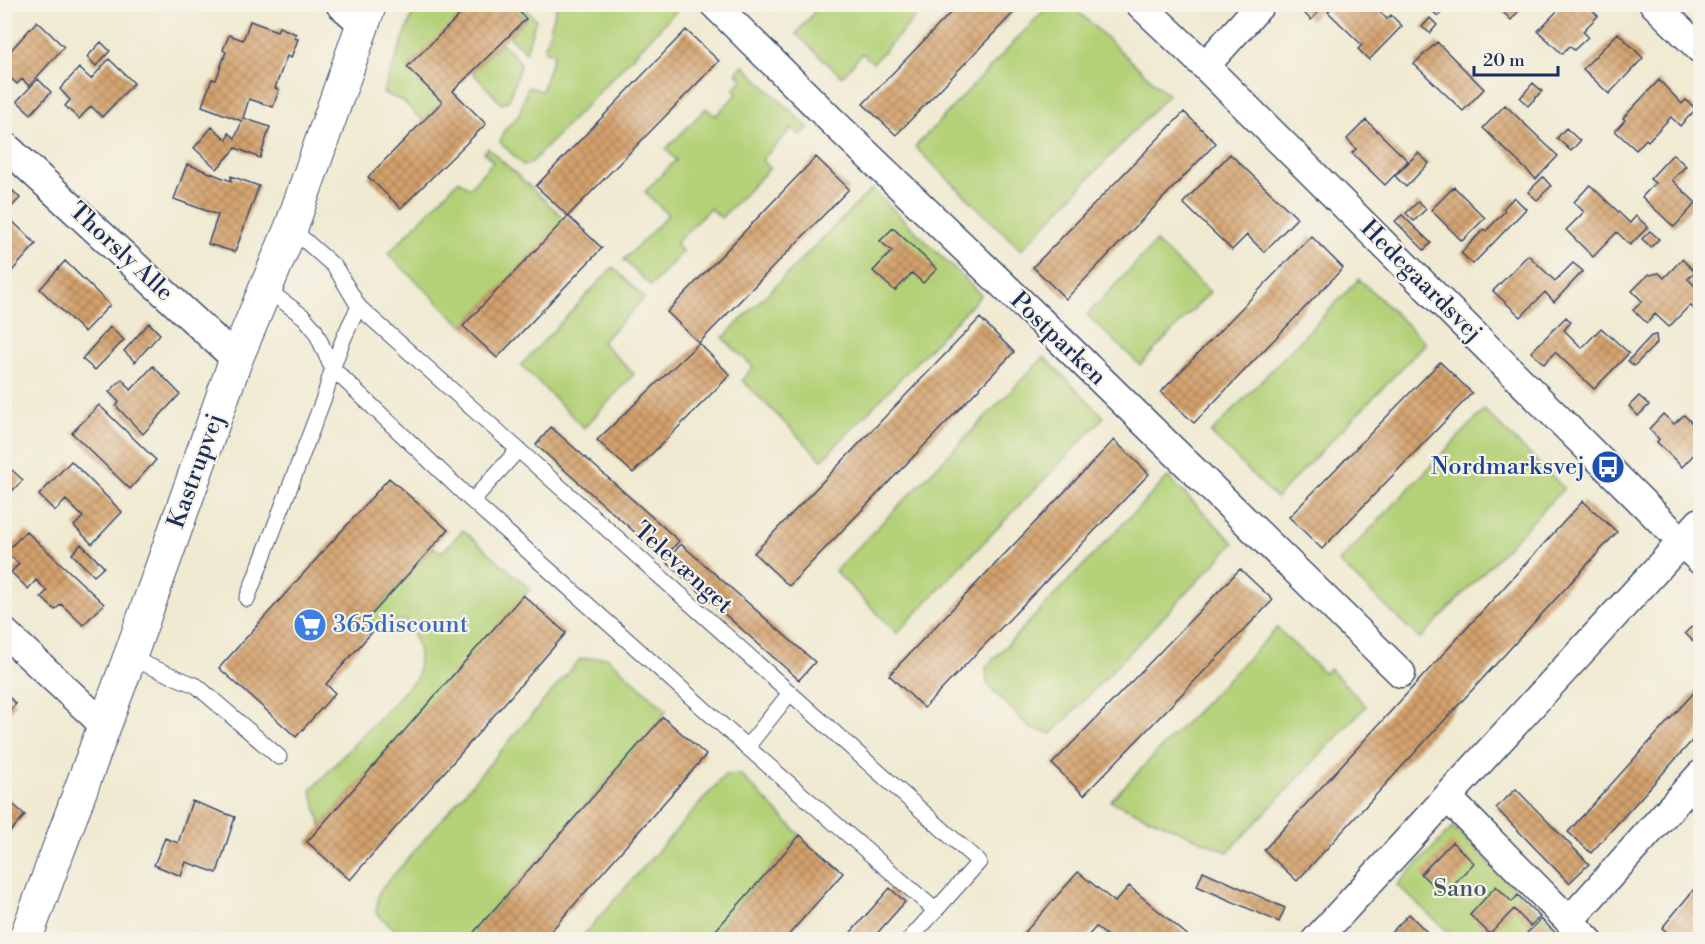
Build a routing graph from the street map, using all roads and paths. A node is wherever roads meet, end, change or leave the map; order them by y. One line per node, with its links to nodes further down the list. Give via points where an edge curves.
1 (714, 4): 20 (street, Postparken)
2 (1140, 4): 7 (street, Hedegaardsvej)
3 (1261, 4): 7 (street)
4 (1654, 4): 6 (street)
5 (358, 11): 9 (street, Kastrupvej)
6 (1701, 49)
7 (1204, 66): 16 (street, Hedegaardsvej)
8 (4, 145): 12 (street, Thorsly Alle)
9 (291, 228): 10 (street, Kastrupvej); 11 (lane, Televænget, via 335,267)
10 (265, 288): 12 (street, Kastrupvej); 13 (lane, via 315,330)
11 (359, 307): 13 (lane); 14 (lane, Televænget)
12 (236, 359): 19 (street, Kastrupvej)
13 (332, 368): 15 (lane); 17 (lane)
14 (518, 450): 15 (lane); 21 (lane, Televænget)
15 (472, 501): 23 (lane)
16 (1694, 541): 26 (street)
17 (247, 599)
18 (4, 632): 22 (street)
19 (130, 658): 22 (street, Kastrupvej); 24 (lane, via 197,686)
20 (1401, 673)
21 (790, 693): 23 (lane); 27 (lane, Televænget, via 979,862)
22 (104, 725): 29 (street, Kastrupvej)
23 (747, 747): 27 (lane)
24 (279, 758)
25 (1701, 775): 28 (street)
26 (1447, 797): 28 (street); 31 (street)
27 (935, 910): 30 (lane, Televænget)
28 (1578, 930)
29 (25, 939)
30 (909, 939)
31 (1316, 939)

